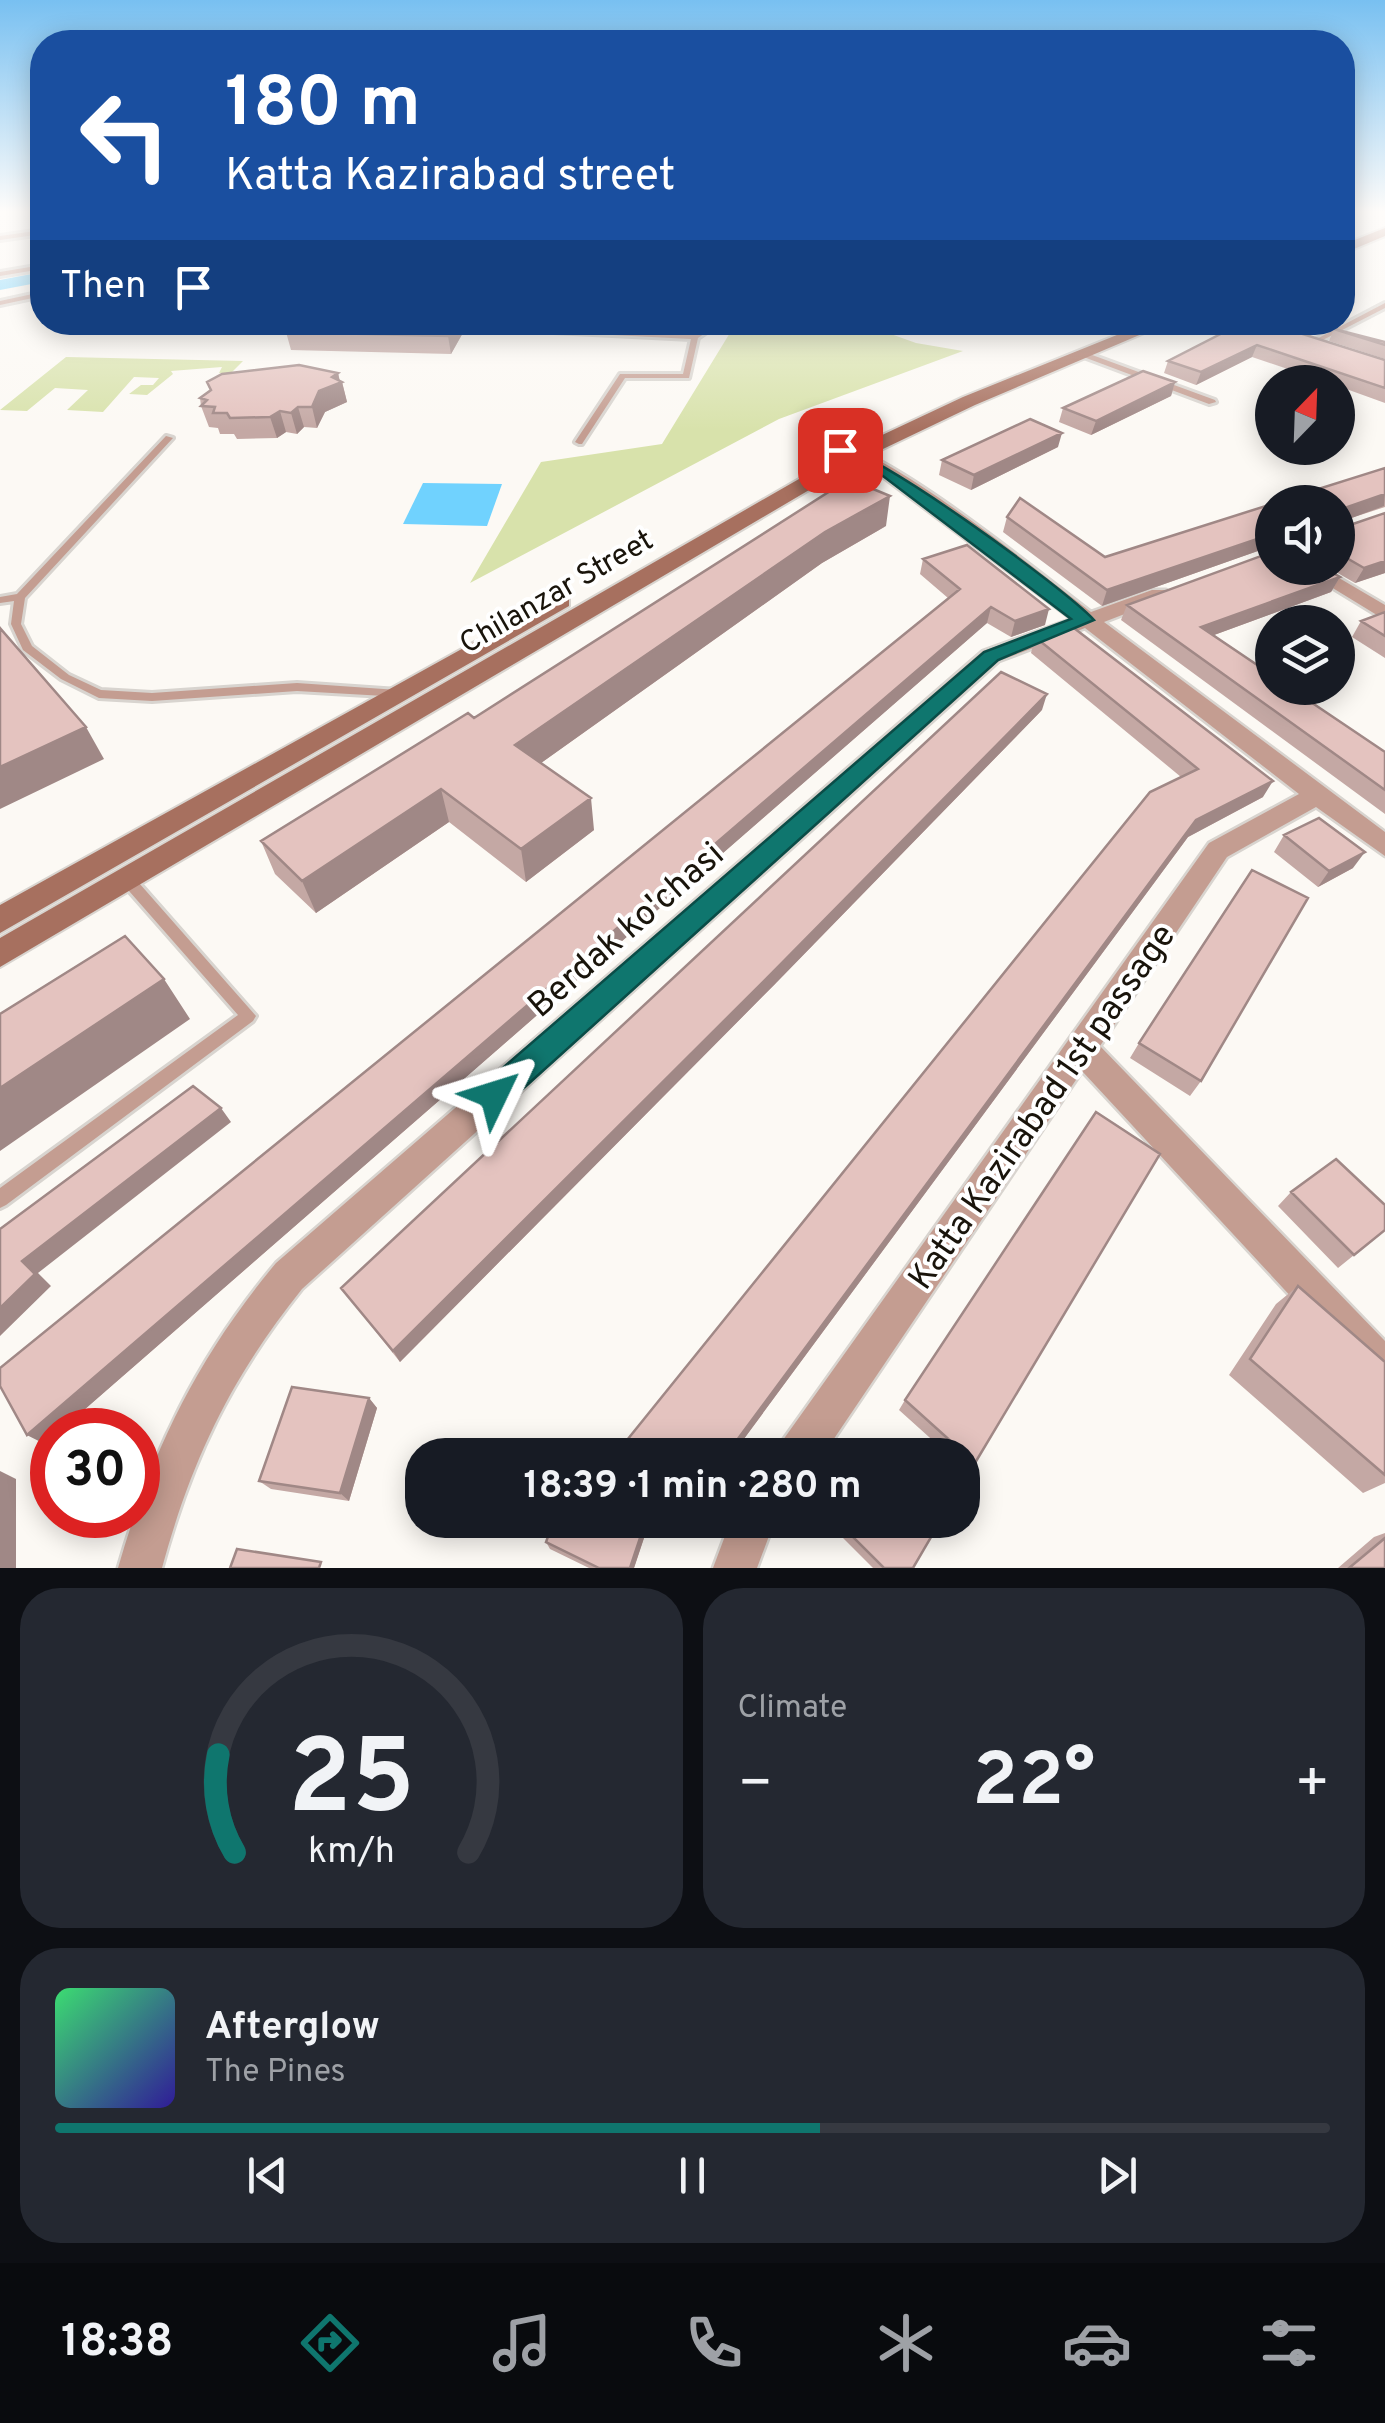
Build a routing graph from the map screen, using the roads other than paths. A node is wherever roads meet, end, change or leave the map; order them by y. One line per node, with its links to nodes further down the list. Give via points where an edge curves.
1 (30, 297): 2 (lane)
2 (0, 303)
3 (1385, 306): 4 (lane)
4 (1355, 321)
5 (656, 335): 10 (lane)
6 (699, 335): 10 (lane)
7 (1106, 335): 18 (main road, Chilanzar Street, via 956,396)
8 (1132, 335): 14 (main road, Chilanzar Street)
9 (1329, 335): 12 (lane)
10 (696, 337): 17 (lane, via 686,376 623,376)
11 (1293, 339): 12 (street)
12 (1311, 344): 13 (street)
13 (1329, 350)
14 (1084, 354): 15 (lane); 18 (main road, Chilanzar Street)
15 (1212, 402)
16 (169, 438): 21 (lane)
17 (579, 442)
18 (846, 453): 24 (street, via 904,484); 25 (main road, Chilanzar Street, via 696,524); 28 (main road, Chilanzar Street)
19 (1337, 585): 23 (street)
20 (1179, 588): 24 (street, Berdak ko'chasi)
21 (20, 598): 22 (lane); 25 (lane, via 16,624 27,648 64,678 98,694 152,698 297,687)
22 (0, 600)
23 (1385, 614)
24 (1085, 620): 26 (street); 36 (street, Berdak ko'chasi, via 991,656 289,1276 242,1330 200,1396)
25 (398, 694): 29 (main road, Chilanzar Street)
26 (1317, 795): 27 (street); 31 (street, Katta Kazirabad 1st passage, via 1218,850)
27 (1385, 846)
28 (126, 879): 30 (main road, Chilanzar Street); 32 (lane, via 248,1016)
29 (0, 920)
30 (0, 954)
31 (1082, 1049): 33 (street); 34 (street, Katta Kazirabad 1st passage)
32 (0, 1199)
33 (1385, 1370)
34 (810, 1438)
35 (746, 1538): 37 (street)
36 (140, 1568)
37 (734, 1568)

